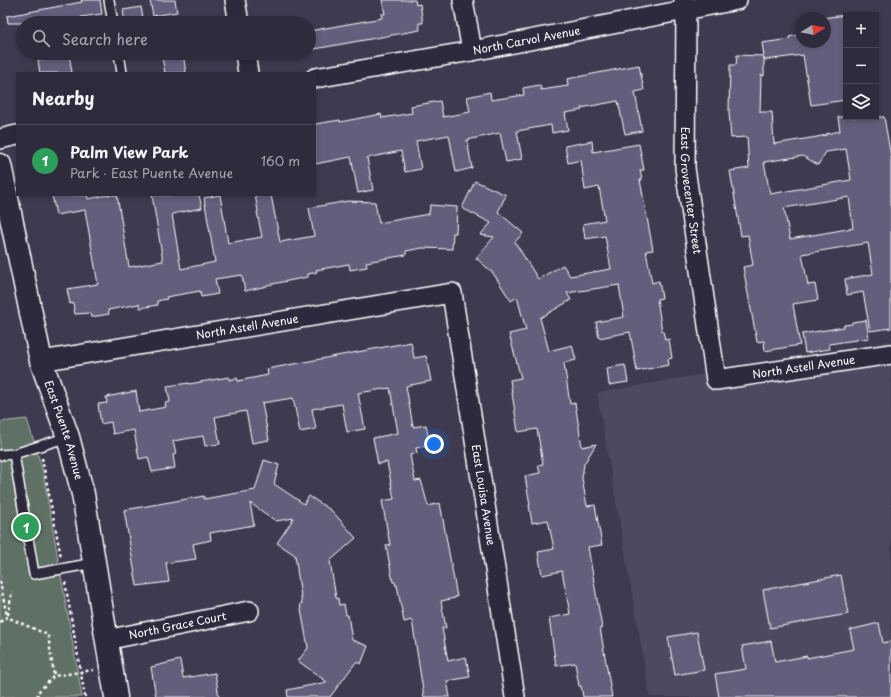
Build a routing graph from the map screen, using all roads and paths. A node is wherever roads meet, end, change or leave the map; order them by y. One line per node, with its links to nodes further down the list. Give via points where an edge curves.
1 (109, 0): 6 (lane)
2 (235, 0): 7 (street)
3 (463, 0): 8 (street)
4 (737, 0): 5 (street, North Carvol Avenue)
5 (685, 5): 8 (street, North Carvol Avenue); 20 (street, East Grovecenter Street, via 685,168)
6 (112, 16)
7 (238, 16)
8 (472, 51): 13 (street, North Carvol Avenue)
9 (120, 60): 11 (lane)
10 (246, 60): 12 (street)
11 (122, 72)
12 (248, 72)
13 (316, 78)
14 (16, 135): 15 (street)
15 (0, 139)
16 (0, 165): 19 (main road, East Puente Avenue)
17 (452, 293): 19 (street, North Astell Avenue); 35 (street, East Louisa Avenue)
18 (891, 354): 20 (street, North Astell Avenue)
19 (41, 361): 21 (main road, East Puente Avenue)
20 (716, 380)
21 (68, 436): 22 (lane); 24 (main road, East Puente Avenue, via 83,494)
22 (14, 454): 23 (lane); 24 (lane, via 34,574)
23 (0, 455)
24 (94, 563): 30 (main road, East Puente Avenue)
25 (0, 581): 28 (path)
26 (12, 591): 28 (path)
27 (249, 611): 30 (street, North Grace Court)
28 (7, 617): 29 (path); 32 (path, via 48,635)
29 (0, 622)
30 (106, 640): 31 (main road, East Puente Avenue)
31 (111, 667): 32 (path); 34 (main road, East Puente Avenue)
32 (54, 676): 33 (path, via 37,692)
33 (38, 697)
34 (116, 697)
35 (515, 697)

